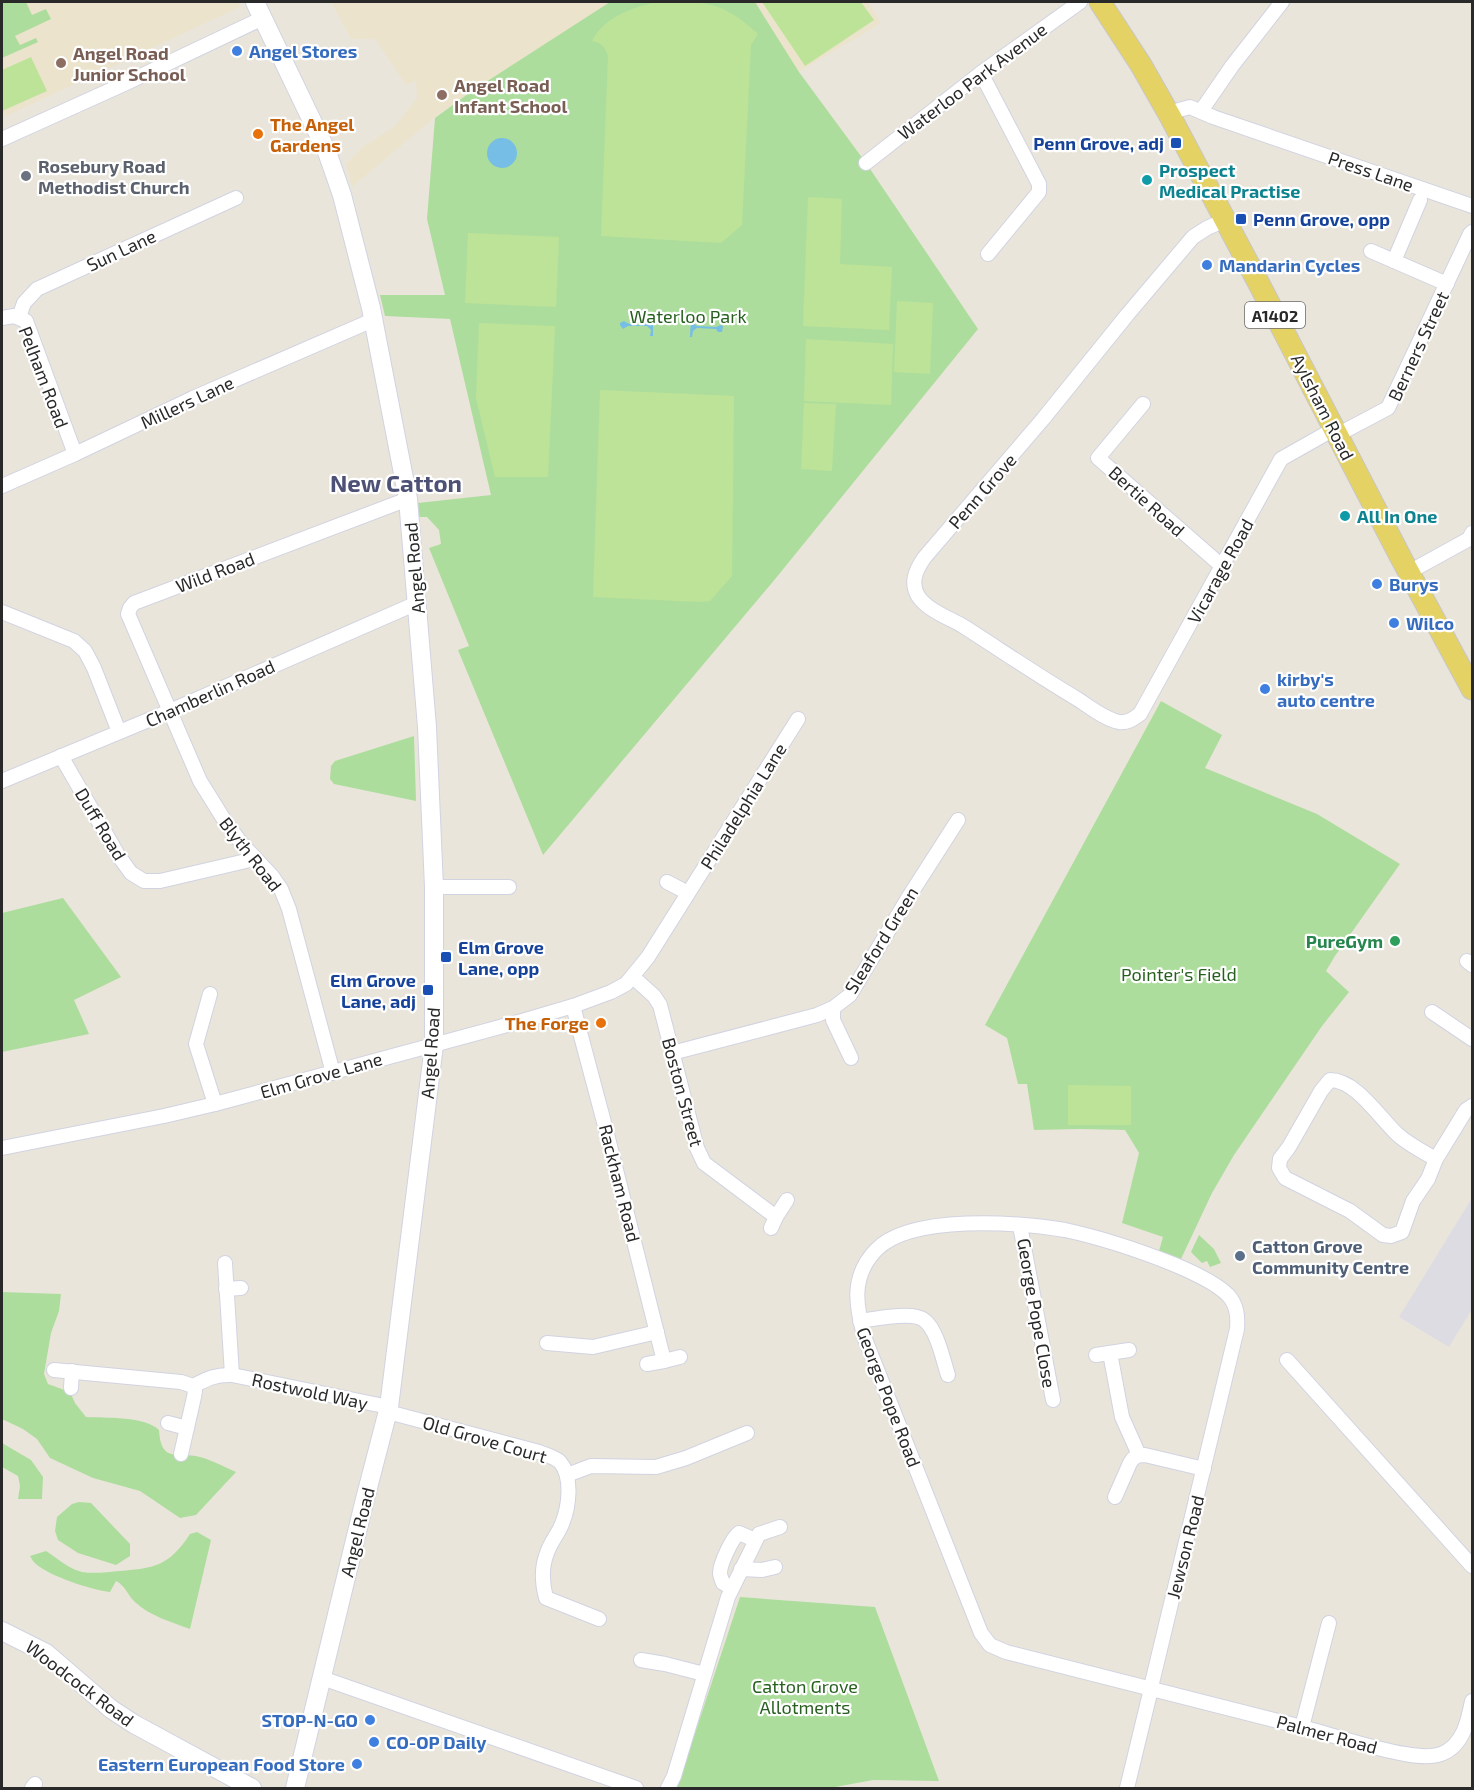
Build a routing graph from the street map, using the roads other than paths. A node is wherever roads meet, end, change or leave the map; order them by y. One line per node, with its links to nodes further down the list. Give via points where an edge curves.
1 (1080, 2): 5 (street, Waterloo Park Avenue)
2 (1100, 2): 7 (main road, Aylsham Road / A1402)
3 (1282, 2): 6 (street)
4 (259, 10): 8 (street, via 124,84); 19 (street, Angel Road, via 331,162)
5 (981, 73): 9 (street, Waterloo Park Avenue); 16 (street, via 1039,184 1039,192)
6 (1201, 111): 7 (street, Press Lane, via 1190,107); 12 (street, Press Lane)
7 (1168, 113): 13 (main road, Aylsham Road / A1402)
8 (2, 139)
9 (866, 163)
10 (236, 198): 20 (street, Sun Lane, via 37,289 24,303)
11 (1420, 200): 17 (street)
12 (1473, 206)
13 (1225, 220): 23 (main road, Aylsham Road / A1402); 35 (street, Penn Grove, via 1193,237 916,571 917,594 925,603 1046,681)
14 (1473, 232): 18 (street, Berners Street)
15 (1371, 251): 17 (street)
16 (988, 254)
17 (1394, 261): 18 (street)
18 (1447, 284): 23 (street, Berners Street, via 1388,408)
19 (376, 311): 24 (street, Millers Lane); 26 (street, Angel Road)
20 (20, 317): 21 (street, Pelham Road); 24 (street, Pelham Road, via 26,321)
21 (2, 318)
22 (1143, 404): 28 (street, Bertie Road, via 1098,458)
23 (1335, 432): 28 (street, Vicarage Road, via 1281,459); 29 (main road, Aylsham Road / A1402)
24 (75, 454): 25 (street, Millers Lane)
25 (2, 486)
26 (408, 499): 30 (street, Angel Road); 33 (street, Wild Road, via 134,603 128,614)
27 (1473, 533): 29 (street, via 1470,539)
28 (1223, 567): 35 (street, Vicarage Road, via 1140,714 1129,722)
29 (1409, 572): 32 (main road, Aylsham Road / A1402)
30 (417, 603): 33 (street, Chamberlin Road); 42 (street, Angel Road)
31 (2, 612): 36 (street, via 74,641 85,651)
32 (1473, 689)
33 (170, 711): 36 (street, Chamberlin Road); 40 (street, Blyth Road, via 200,781)
34 (798, 719): 44 (street, Philadelphia Lane)
35 (1119, 722)
36 (119, 732): 37 (street, Chamberlin Road)
37 (61, 756): 38 (street, Chamberlin Road); 40 (street, Duff Road, via 118,855 131,873 144,881 160,881)
38 (2, 781)
39 (958, 820): 48 (street, Sleaford Green, via 850,994)
40 (254, 857): 54 (street, Blyth Road, via 276,882 289,909)
41 (667, 882): 44 (street)
42 (434, 887): 43 (street); 51 (street, Angel Road)
43 (509, 887)
44 (688, 893): 45 (street, Philadelphia Lane)
45 (633, 978): 47 (street, Elm Grove Lane, via 611,992); 52 (street, Boston Street, via 660,1005)
46 (210, 994): 55 (street, via 196,1044)
47 (573, 1006): 51 (street, Elm Grove Lane); 66 (street, Rackham Road)
48 (833, 1008): 52 (street, Sleaford Green); 53 (street, via 833,1020)
49 (1432, 1012): 50 (street)
50 (1473, 1039)
51 (434, 1045): 54 (street, Elm Grove Lane); 80 (street, Angel Road)
52 (672, 1053): 59 (street, Boston Street, via 704,1163 773,1223)
53 (851, 1058)
54 (333, 1072): 55 (street, Elm Grove Lane)
55 (215, 1104): 57 (street, Elm Grove Lane)
56 (1473, 1106): 58 (street, via 1466,1110)
57 (2, 1148)
58 (1436, 1159): 58 (street, via 1398,1136 1359,1093 1338,1080 1330,1080 1280,1159 1279,1168 1286,1178 1350,1211 1383,1235 1392,1236 1402,1232 1413,1201)
59 (787, 1200)
60 (1022, 1225): 64 (street, George Pope Road, via 1064,1230 1165,1261 1202,1277 1227,1294); 65 (street, George Pope Road, via 944,1225 909,1230 890,1239 876,1249 861,1271 856,1301); 79 (street, George Pope Close)
61 (225, 1263): 63 (street, Rostwold Way)
62 (242, 1288): 63 (street)
63 (226, 1289): 75 (street, Rostwold Way)
64 (1235, 1305): 86 (street, Jewson Road, via 1237,1329)
65 (860, 1321): 76 (street, via 916,1316 925,1320 941,1333); 101 (street, George Pope Road, via 981,1633 990,1645)
66 (657, 1332): 67 (street, via 593,1347); 71 (street, Rackham Road)
67 (547, 1343)
68 (1129, 1350): 85 (street, via 1103,1354 1122,1417)
69 (680, 1358): 71 (street)
70 (1287, 1360): 91 (street)
71 (664, 1361): 72 (street)
72 (647, 1364)
73 (54, 1370): 74 (street)
74 (72, 1371): 77 (street); 78 (street)
75 (232, 1375): 77 (street, Rostwold Way, via 219,1374); 80 (street, Rostwold Way)
76 (948, 1375)
77 (193, 1386): 82 (street)
78 (71, 1388)
79 (1053, 1400)
80 (389, 1409): 87 (street, Old Grove Court, via 539,1452 558,1460); 100 (street, Angel Road)
81 (168, 1423): 82 (street)
82 (187, 1428): 84 (street)
83 (747, 1433): 87 (street, via 656,1467 591,1466)
84 (181, 1454)
85 (1139, 1455): 86 (street); 88 (street, via 1130,1462)
86 (1204, 1469): 101 (street, Jewson Road)
87 (567, 1474): 95 (street, Old Grove Court, via 568,1496 562,1523 547,1551 543,1586 546,1598)
88 (1115, 1497)
89 (780, 1527): 90 (street, via 759,1534)
90 (755, 1540): 93 (street); 94 (street, via 740,1533 729,1548 720,1573 723,1583)
91 (1473, 1566)
92 (775, 1567): 93 (street)
93 (741, 1569): 94 (street)
94 (732, 1588): 99 (street)
95 (599, 1619)
96 (1329, 1623): 103 (street)
97 (2, 1631): 104 (street, Woodcock Road, via 46,1653 134,1724)
98 (640, 1660): 99 (street)
99 (704, 1674): 107 (street)
100 (322, 1678): 105 (street, Angel Road); 106 (street)
101 (1151, 1689): 103 (street, Palmer Road); 108 (street, Jewson Road)
102 (1473, 1701): 103 (street, Palmer Road, via 1457,1743 1442,1754 1423,1757)
103 (1302, 1727)
104 (252, 1788)
105 (295, 1788)
106 (636, 1788)
107 (668, 1788)
108 (1127, 1788)

